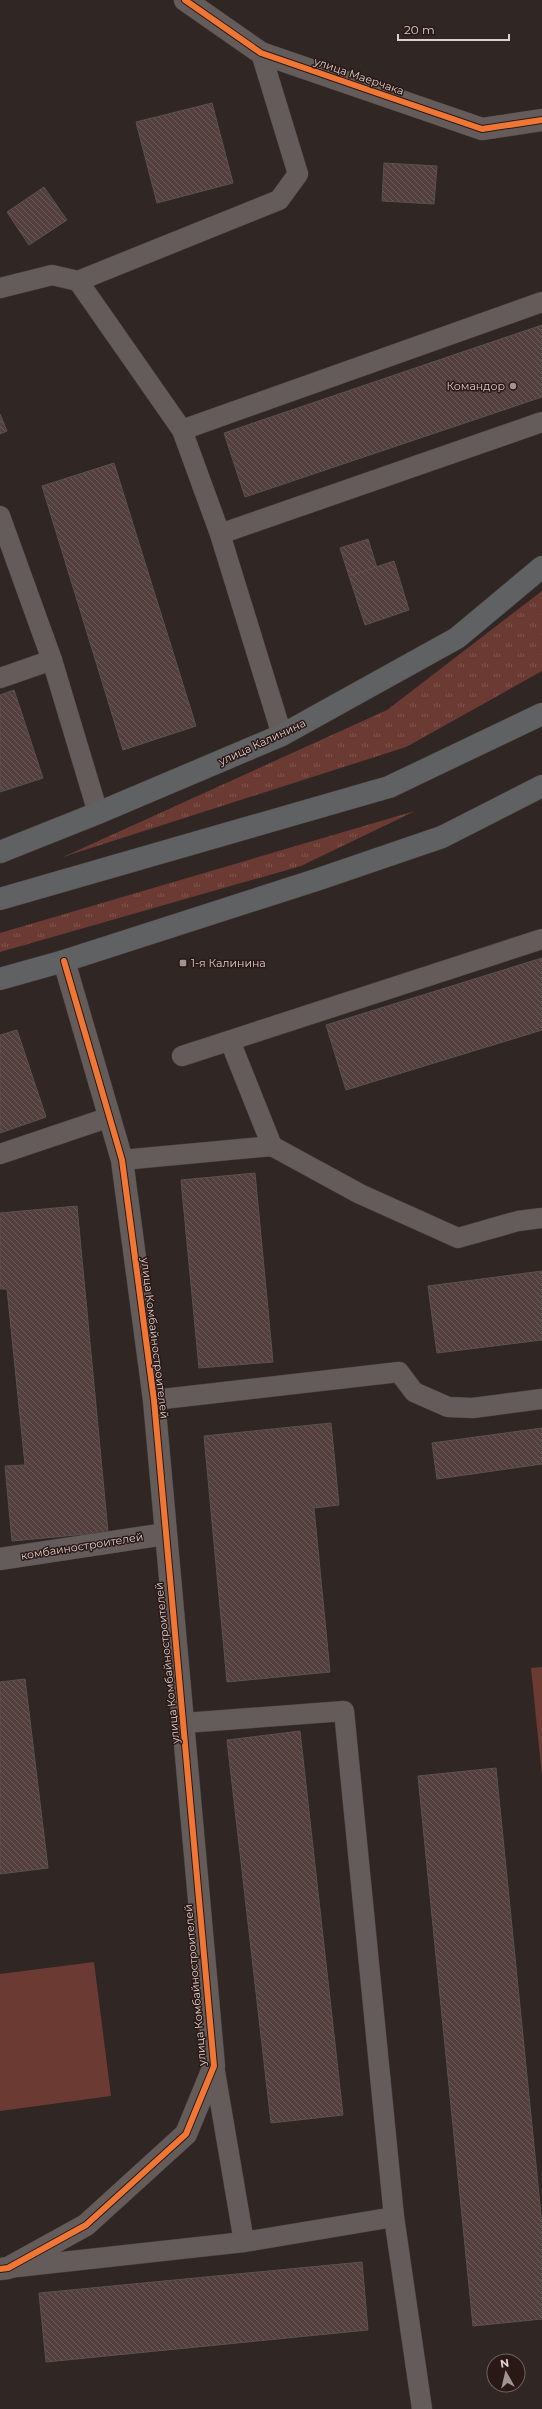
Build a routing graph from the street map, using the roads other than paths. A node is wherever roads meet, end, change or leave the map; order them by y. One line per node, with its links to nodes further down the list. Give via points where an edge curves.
1 (185, 0): 2 (street, улица Маерчака)
2 (261, 53): 3 (street, улица Маерчака, via 482,129); 4 (lane, via 298,174 279,200)
3 (542, 120)
4 (78, 281): 5 (lane, via 52,275); 8 (lane)
5 (0, 288)
6 (542, 302): 8 (lane)
7 (542, 422): 10 (lane)
8 (182, 430): 10 (lane)
9 (0, 516): 12 (lane)
10 (220, 534): 15 (lane)
11 (542, 567): 15 (main road, улица Калинина, via 457,638)
12 (52, 660): 13 (lane); 17 (lane)
13 (0, 678)
14 (542, 714): 19 (main road, via 389,788)
15 (282, 735): 17 (main road, улица Калинина)
16 (542, 786): 21 (main road, via 442,837)
17 (98, 814): 18 (main road, улица Калинина)
18 (0, 852)
19 (0, 899)
20 (542, 939): 23 (lane)
21 (64, 961): 22 (main road); 25 (street, улица Комбайностроителей)
22 (0, 979)
23 (230, 1041): 24 (lane); 26 (lane)
24 (182, 1056)
25 (110, 1117): 27 (lane); 28 (street, улица Комбайностроителей)
26 (272, 1146): 28 (lane); 29 (lane, via 360,1194 458,1238 518,1221)
27 (0, 1154)
28 (122, 1160): 31 (street, улица Комбайностроителей)
29 (542, 1218)
30 (542, 1399): 31 (lane, via 473,1408 448,1407 414,1392 399,1372)
31 (154, 1400): 32 (street, улица Комбайностроителей)
32 (165, 1534): 34 (street, комбаиностроителей); 35 (street, улица Комбайностроителей)
33 (0, 1556): 34 (lane)
34 (0, 1559)
35 (184, 1723): 36 (street, улица Комбайностроителей); 37 (lane, via 344,1711)
36 (214, 2066): 38 (lane); 39 (street, улица Комбайностроителей, via 186,2134 86,2225)
37 (394, 2217): 38 (lane); 40 (lane)
38 (244, 2242): 39 (lane)
39 (4, 2269)
40 (422, 2409)

